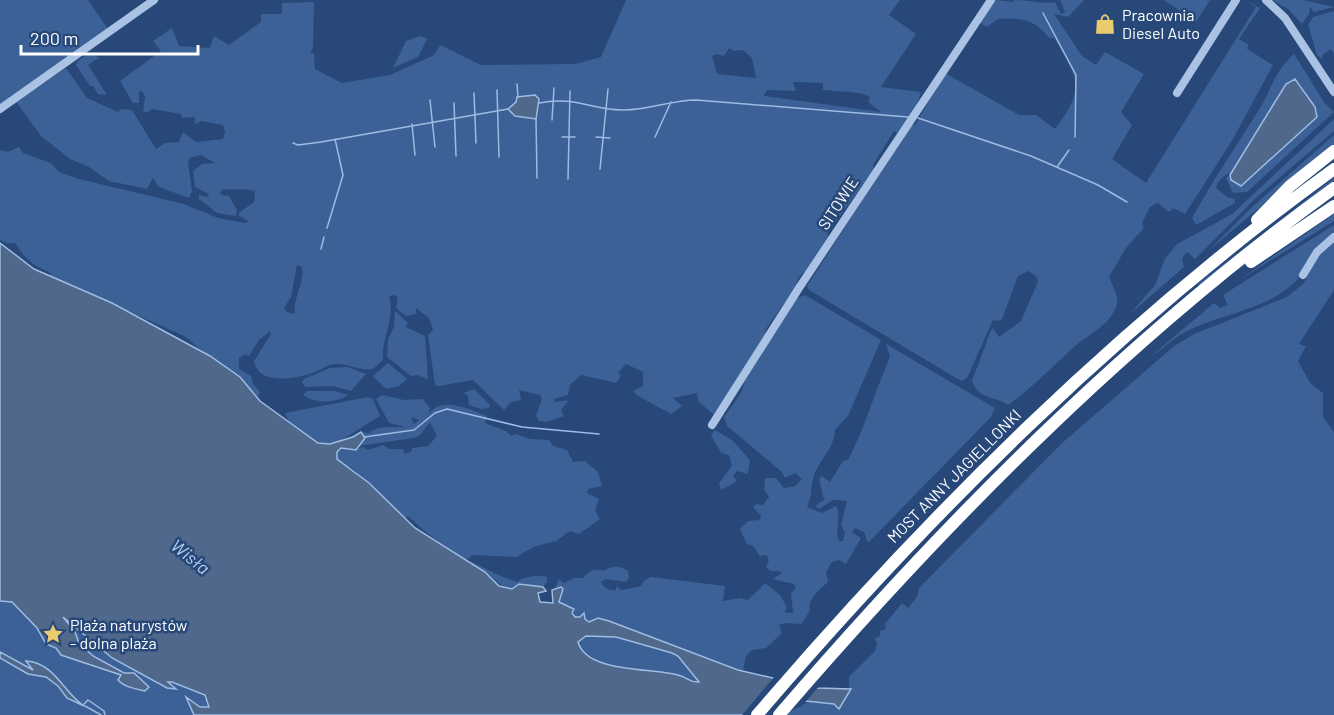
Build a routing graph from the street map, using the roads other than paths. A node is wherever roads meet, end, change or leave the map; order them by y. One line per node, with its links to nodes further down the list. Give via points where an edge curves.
1 (154, 0): 7 (street)
2 (991, 0): 16 (street, SITOWIE)
3 (1236, 0): 6 (street)
4 (1266, 0): 5 (street, via 1285,18)
5 (1334, 92)
6 (1178, 93)
7 (0, 109)
8 (1334, 151): 13 (highway, via 1275,199)
9 (1334, 169): 13 (highway)
10 (1334, 188): 15 (highway)
11 (1334, 206): 15 (highway)
12 (1334, 237): 14 (street, via 1317,252)
13 (1234, 245): 17 (highway, MOST ANNY JAGIELLONKI, via 1081,376 962,489 868,587)
14 (1303, 275)
15 (1204, 292): 18 (highway, MOST ANNY JAGIELLONKI, via 1120,363 1000,475 885,595)
16 (712, 425)
17 (757, 715)
18 (779, 715)

